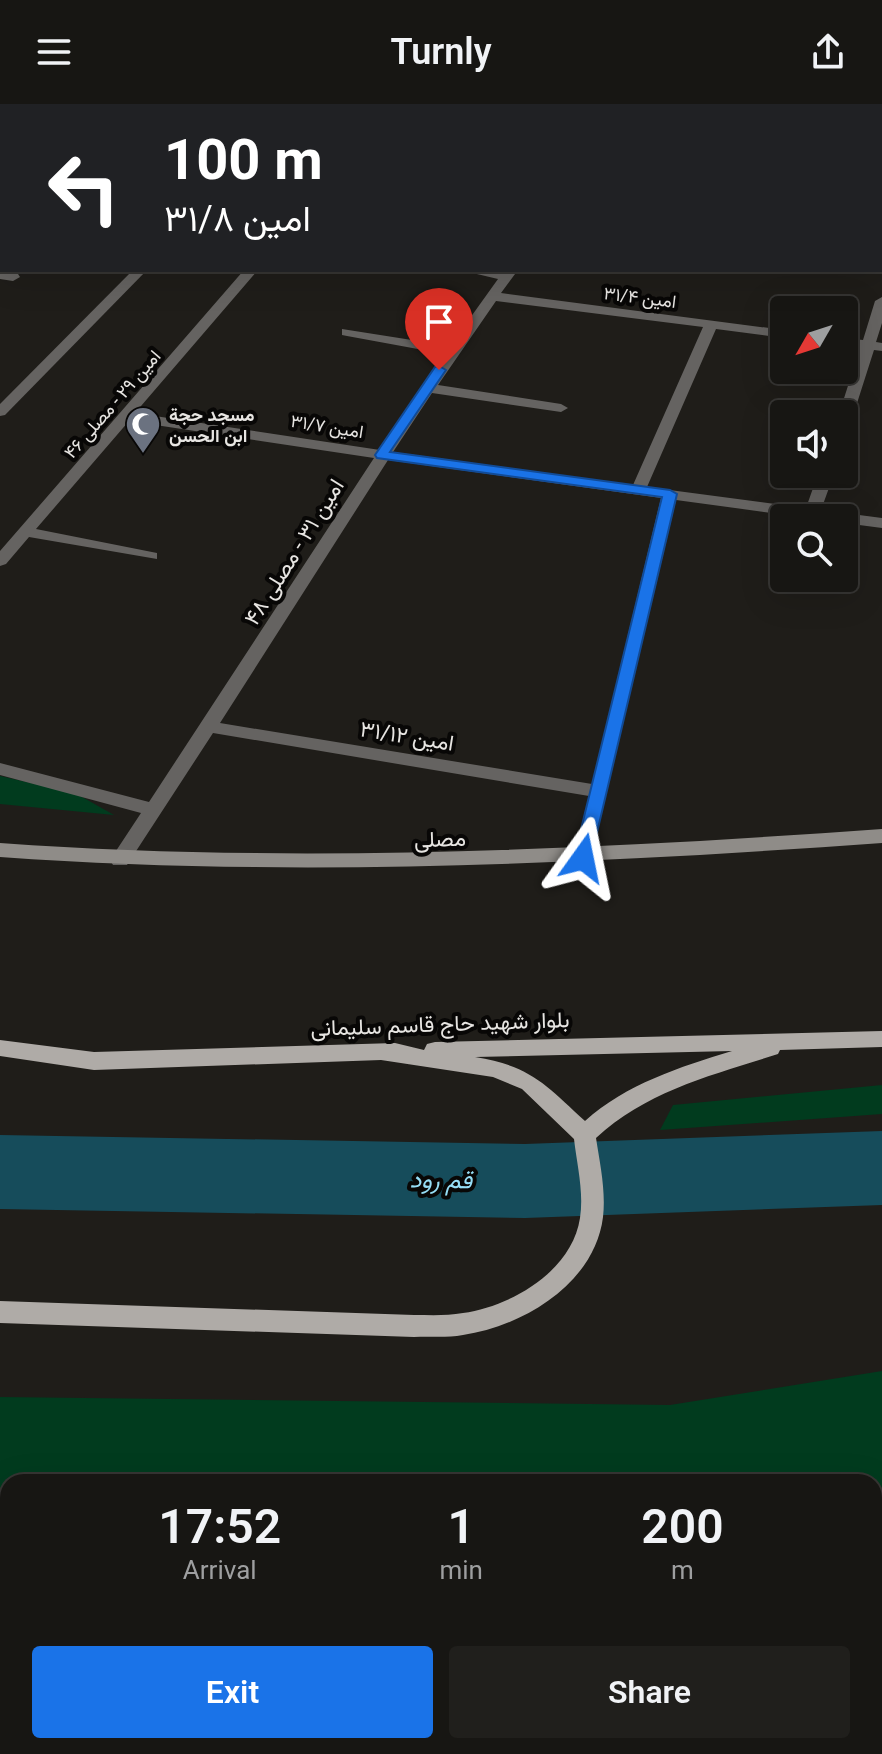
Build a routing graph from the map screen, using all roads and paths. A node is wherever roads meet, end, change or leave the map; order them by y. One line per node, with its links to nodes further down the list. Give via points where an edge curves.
1 (138, 272): 14 (street)
2 (249, 272): 15 (street, امین ۲۹ - مصلی ۴۶)
3 (508, 273): 4 (street, امین ۳۱ - مصلی ۴۸)
4 (492, 296): 6 (street, امین ۳۱/۴); 10 (street, امین ۳۱ - مصلی ۴۸)
5 (882, 301): 9 (street)
6 (711, 324): 8 (street, امین ۳۱/۴); 17 (street)
7 (347, 332): 10 (street)
8 (770, 332)
9 (876, 346): 12 (street)
10 (453, 351): 11 (street, امین ۳۱ - مصلی ۴۸)
11 (426, 388): 13 (street); 16 (street, امین ۳۱ - مصلی ۴۸)
12 (853, 400)
13 (561, 408)
14 (0, 412)
15 (125, 416): 16 (street, امین ۳۱/۷); 22 (street, امین ۲۹ - مصلی ۴۶)
16 (381, 455): 17 (street, امین ۳۱/۷); 25 (street, امین ۳۱ - مصلی ۴۸)
17 (638, 490): 18 (street, امین ۳۱/۷)
18 (670, 494): 19 (street, امین ۳۱/۷); 27 (street)
19 (770, 508)
20 (858, 520): 21 (street, امین ۳۱/۷)
21 (882, 523)
22 (25, 532): 23 (street); 24 (street, امین ۲۹ - مصلی ۴۶)
23 (151, 556)
24 (0, 561)
25 (210, 727): 27 (street, امین ۳۱/۱۲); 28 (street, امین ۳۱ - مصلی ۴۸)
26 (0, 769): 28 (street)
27 (597, 791): 31 (street)
28 (154, 810): 32 (street, امین ۳۱ - مصلی ۴۸)
29 (882, 836): 31 (main road, مصلی)
30 (0, 850): 32 (main road, مصلی)
31 (583, 858): 32 (main road, مصلی, via 411,864)
32 (120, 860)
33 (882, 1039): 34 (main road, بلوار شهید حاج قاسم سلیمانی)
34 (796, 1040): 36 (main road, بلوار شهید حاج قاسم سلیمانی); 37 (main road, via 666,1080 608,1111)
35 (0, 1048): 36 (main road, بلوار شهید حاج قاسم سلیمانی, via 94,1061)
36 (383, 1052): 37 (main road, via 495,1069 530,1083)
37 (585, 1135): 38 (main road, via 591,1223 577,1260 517,1308 467,1324)
38 (0, 1312)

